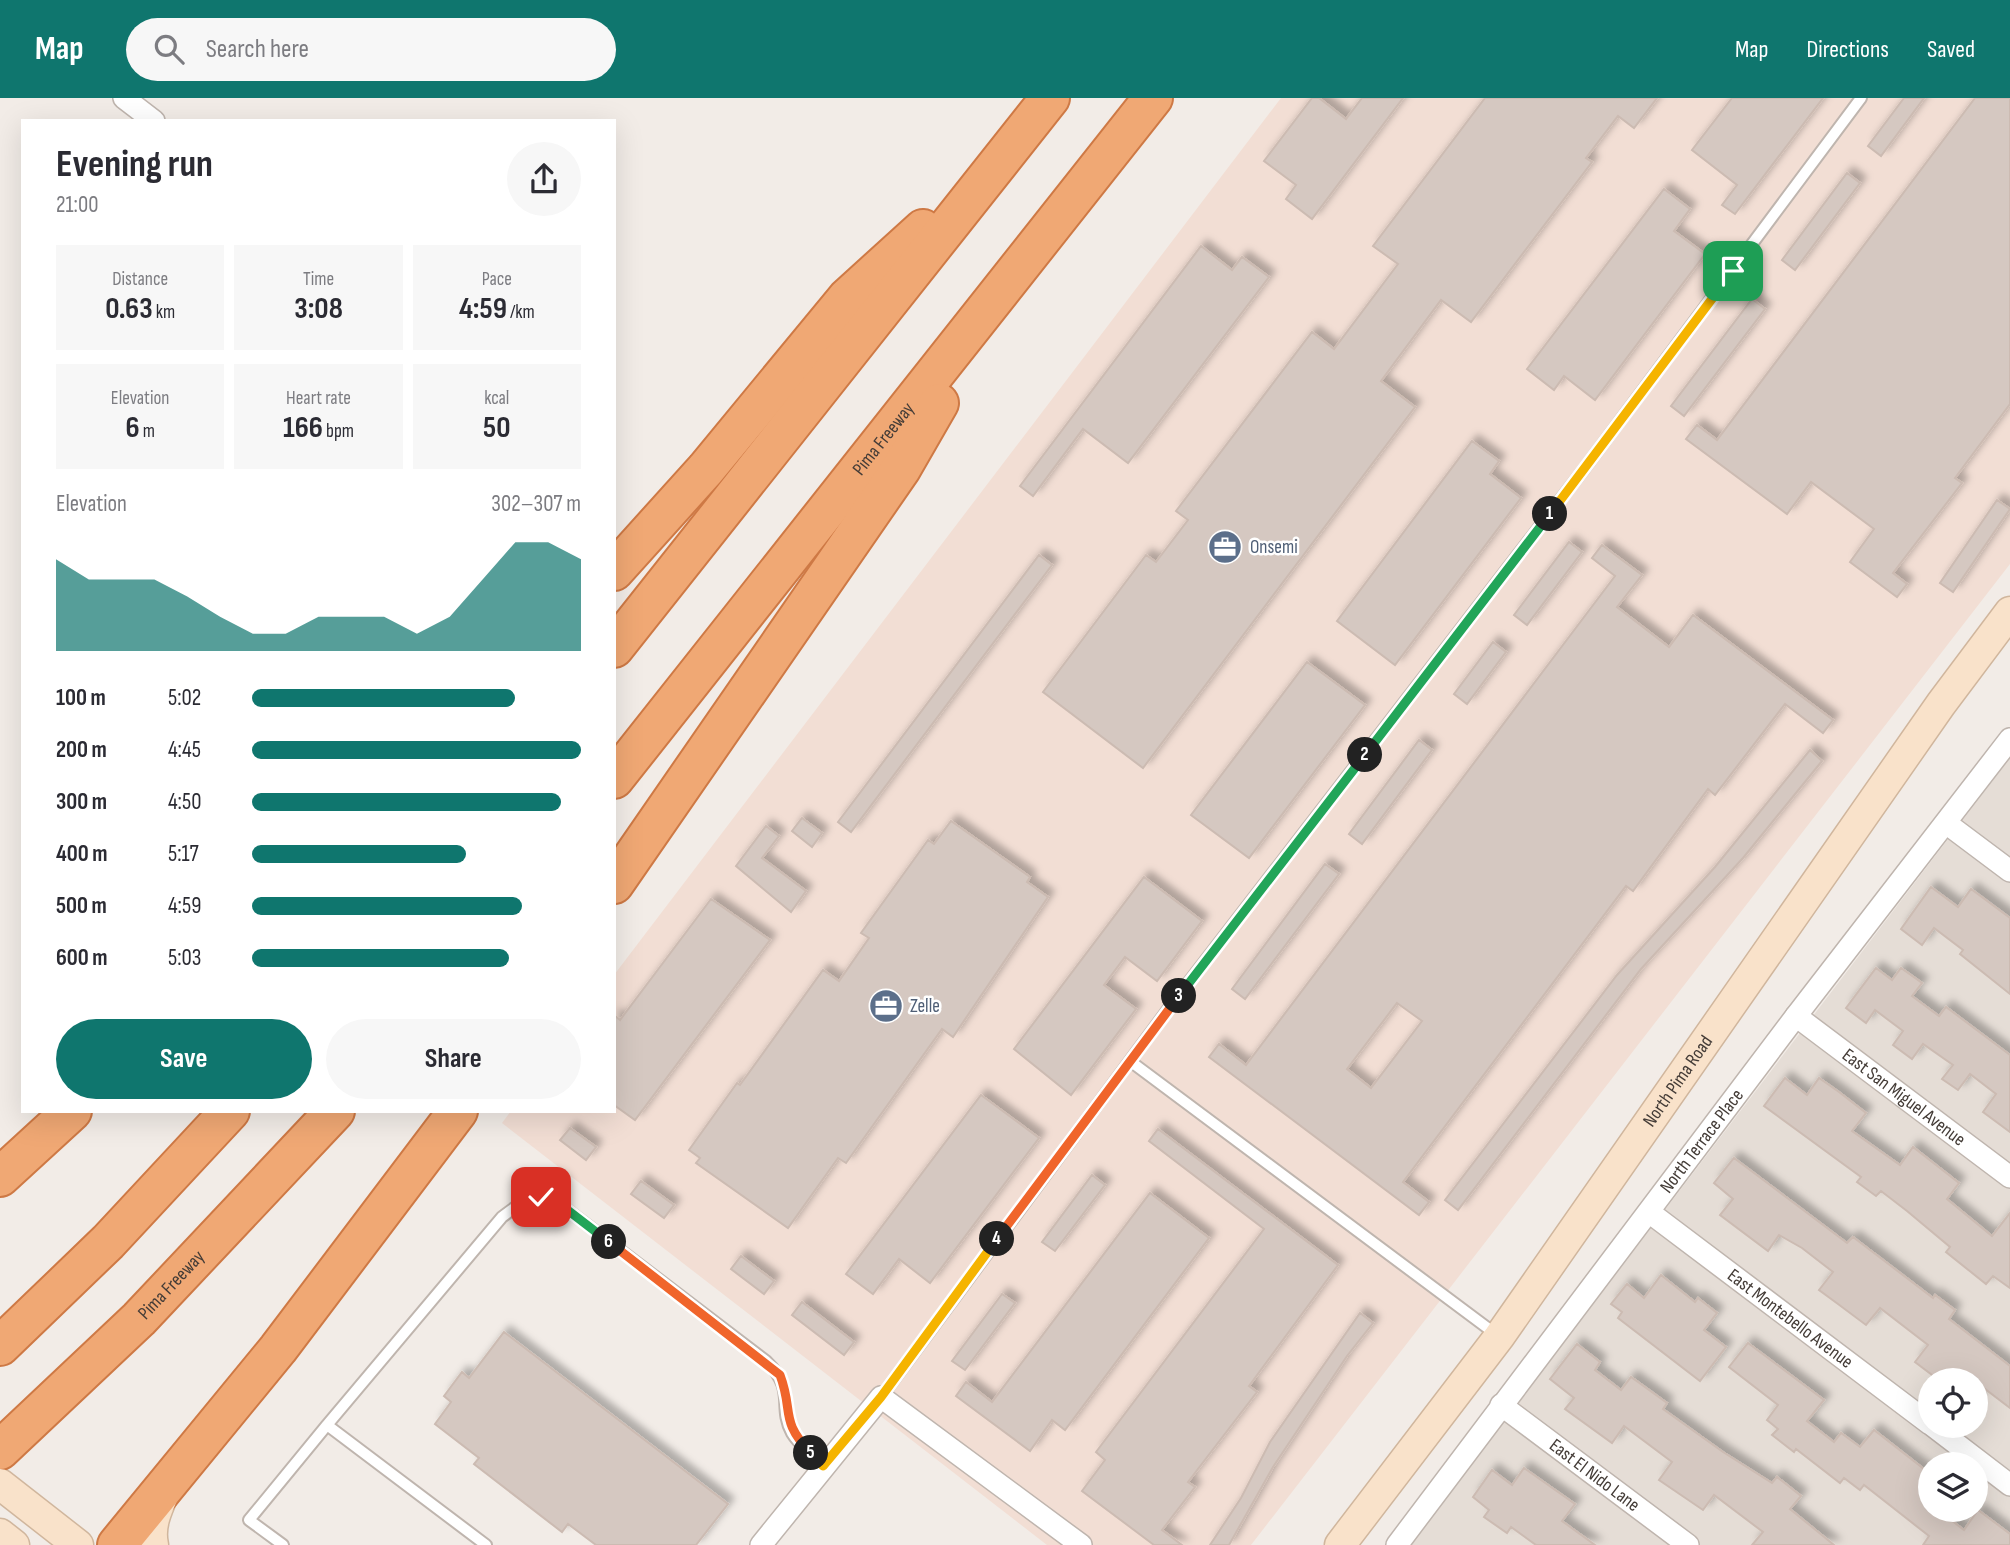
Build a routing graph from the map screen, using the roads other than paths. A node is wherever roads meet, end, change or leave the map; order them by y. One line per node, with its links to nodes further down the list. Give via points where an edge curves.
1 (124, 98): 5 (street)
2 (1050, 98): 6 (highway)
3 (1153, 98): 7 (highway, Pima Freeway)
4 (1861, 98): 17 (lane)
5 (151, 119)
6 (1008, 153): 8 (highway, via 847,298); 10 (highway)
7 (996, 300): 12 (highway, Pima Freeway); 15 (highway, via 901,470)
8 (616, 570)
9 (2010, 612): 25 (main road, North Pima Road)
10 (616, 645)
11 (2010, 740): 13 (street, North Terrace Place)
12 (616, 776)
13 (1946, 823): 14 (street); 16 (street, North Terrace Place)
14 (2010, 871)
15 (616, 881)
16 (1796, 1016): 23 (street, East San Miguel Avenue); 24 (street, North Terrace Place)
17 (1130, 1061): 25 (lane); 27 (lane)
18 (70, 1113): 22 (highway)
19 (228, 1113): 26 (highway, via 108,1242)
20 (333, 1113): 32 (highway, Pima Freeway, via 200,1257)
21 (456, 1113): 36 (highway)
22 (0, 1177)
23 (2010, 1177)
24 (1649, 1212): 28 (street, North Terrace Place); 29 (street, East Montebello Avenue)
25 (1499, 1337): 46 (main road, North Pima Road)
26 (0, 1346)
27 (881, 1397): 33 (street); 45 (street)
28 (1501, 1405): 47 (street, North Terrace Place); 48 (street, East El Nido Lane)
29 (1918, 1414)
30 (327, 1425): 33 (lane, via 502,1217 524,1200 541,1197 561,1205 766,1361 780,1375 786,1390 793,1434); 42 (lane, via 249,1520); 43 (lane)
31 (1949, 1438): 35 (street, East Montebello Avenue)
32 (9, 1442)
33 (823, 1466): 44 (street)
34 (0, 1484): 39 (main road)
35 (2010, 1485)
36 (167, 1486): 40 (highway); 41 (main road, via 155,1512)
37 (0, 1534): 38 (main road)
38 (15, 1545)
39 (78, 1545)
40 (117, 1545)
41 (153, 1545)
42 (283, 1545)
43 (486, 1545)
44 (761, 1545)
45 (1081, 1545)
46 (1340, 1545)
47 (1397, 1545)
48 (1688, 1545)

